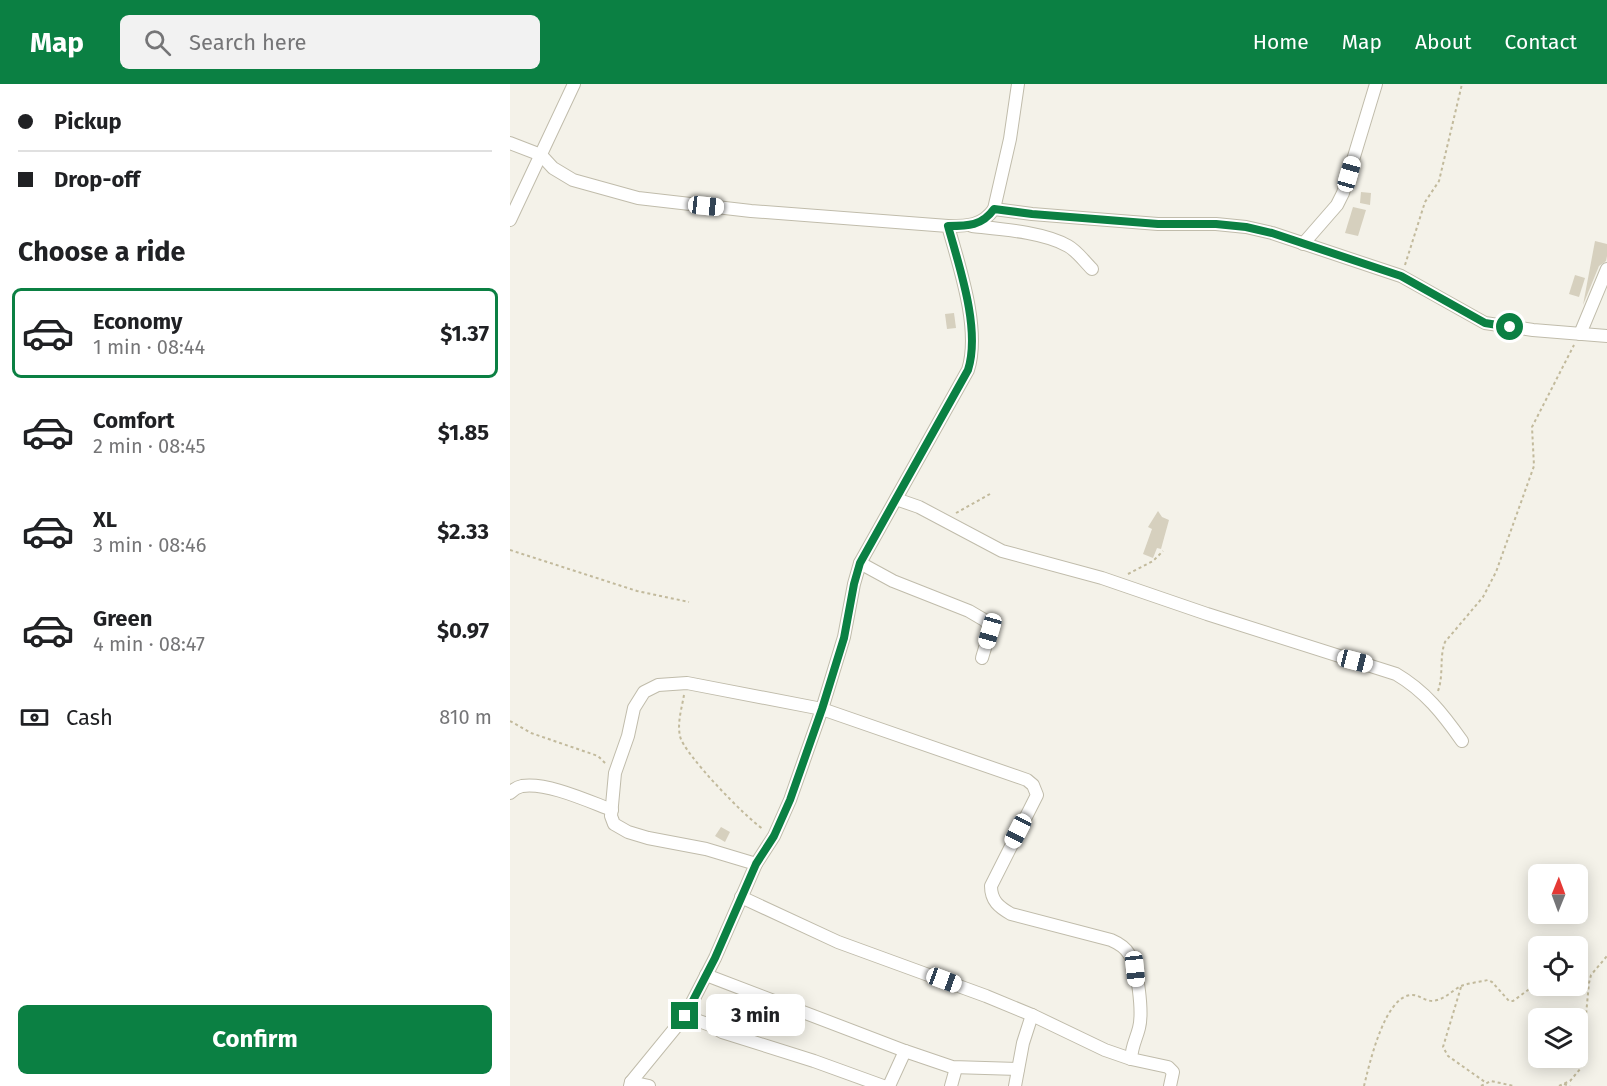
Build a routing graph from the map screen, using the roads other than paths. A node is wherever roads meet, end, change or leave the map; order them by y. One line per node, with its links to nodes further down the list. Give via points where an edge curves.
1 (574, 84): 5 (street)
2 (1017, 84): 6 (street, via 1010,139)
3 (1376, 84): 10 (street, via 1343,193)
4 (510, 143): 5 (street)
5 (541, 155): 7 (street); 8 (street, via 573,180 638,198)
6 (994, 209): 9 (street, via 984,220); 10 (street, via 1158,224 1246,227)
7 (510, 219)
8 (948, 226): 9 (street); 15 (street, via 969,311 970,362)
9 (970, 226): 11 (street, via 1023,232 1055,241 1068,246)
10 (1303, 244): 13 (street, via 1401,276 1485,323)
11 (1092, 268)
12 (1607, 269): 13 (street)
13 (1580, 334): 14 (street)
14 (1607, 336)
15 (896, 499): 16 (street); 19 (street, via 1002,551 1113,582 1396,674 1432,702)
16 (860, 563): 17 (street, via 986,621 990,631); 18 (street, via 844,638)
17 (982, 658)
18 (822, 709): 21 (street, via 687,683 658,685 644,692 634,708 615,773); 22 (street, via 790,800); 28 (street, via 1033,785 1036,795 991,886 992,896 1011,915 1111,940 1125,948 1134,962 1140,1017)
19 (1462, 741)
20 (510, 793): 21 (street, via 522,786 542,787)
21 (612, 810): 22 (street, via 614,824 628,832)
22 (756, 864): 23 (street)
23 (741, 897): 24 (street); 25 (street, via 838,942)
24 (706, 975): 26 (street); 27 (street)
25 (1032, 1015): 28 (street); 30 (street)
26 (685, 1016): 31 (street); 33 (street, via 741,1039)
27 (905, 1051): 29 (street); 34 (street)
28 (1131, 1059): 37 (street, via 1170,1068)
29 (956, 1068): 30 (street); 35 (street)
30 (1018, 1069): 36 (street)
31 (631, 1084): 32 (street)
32 (649, 1086)
33 (883, 1086)
34 (889, 1086)
35 (951, 1086)
36 (1015, 1086)
37 (1170, 1086)

